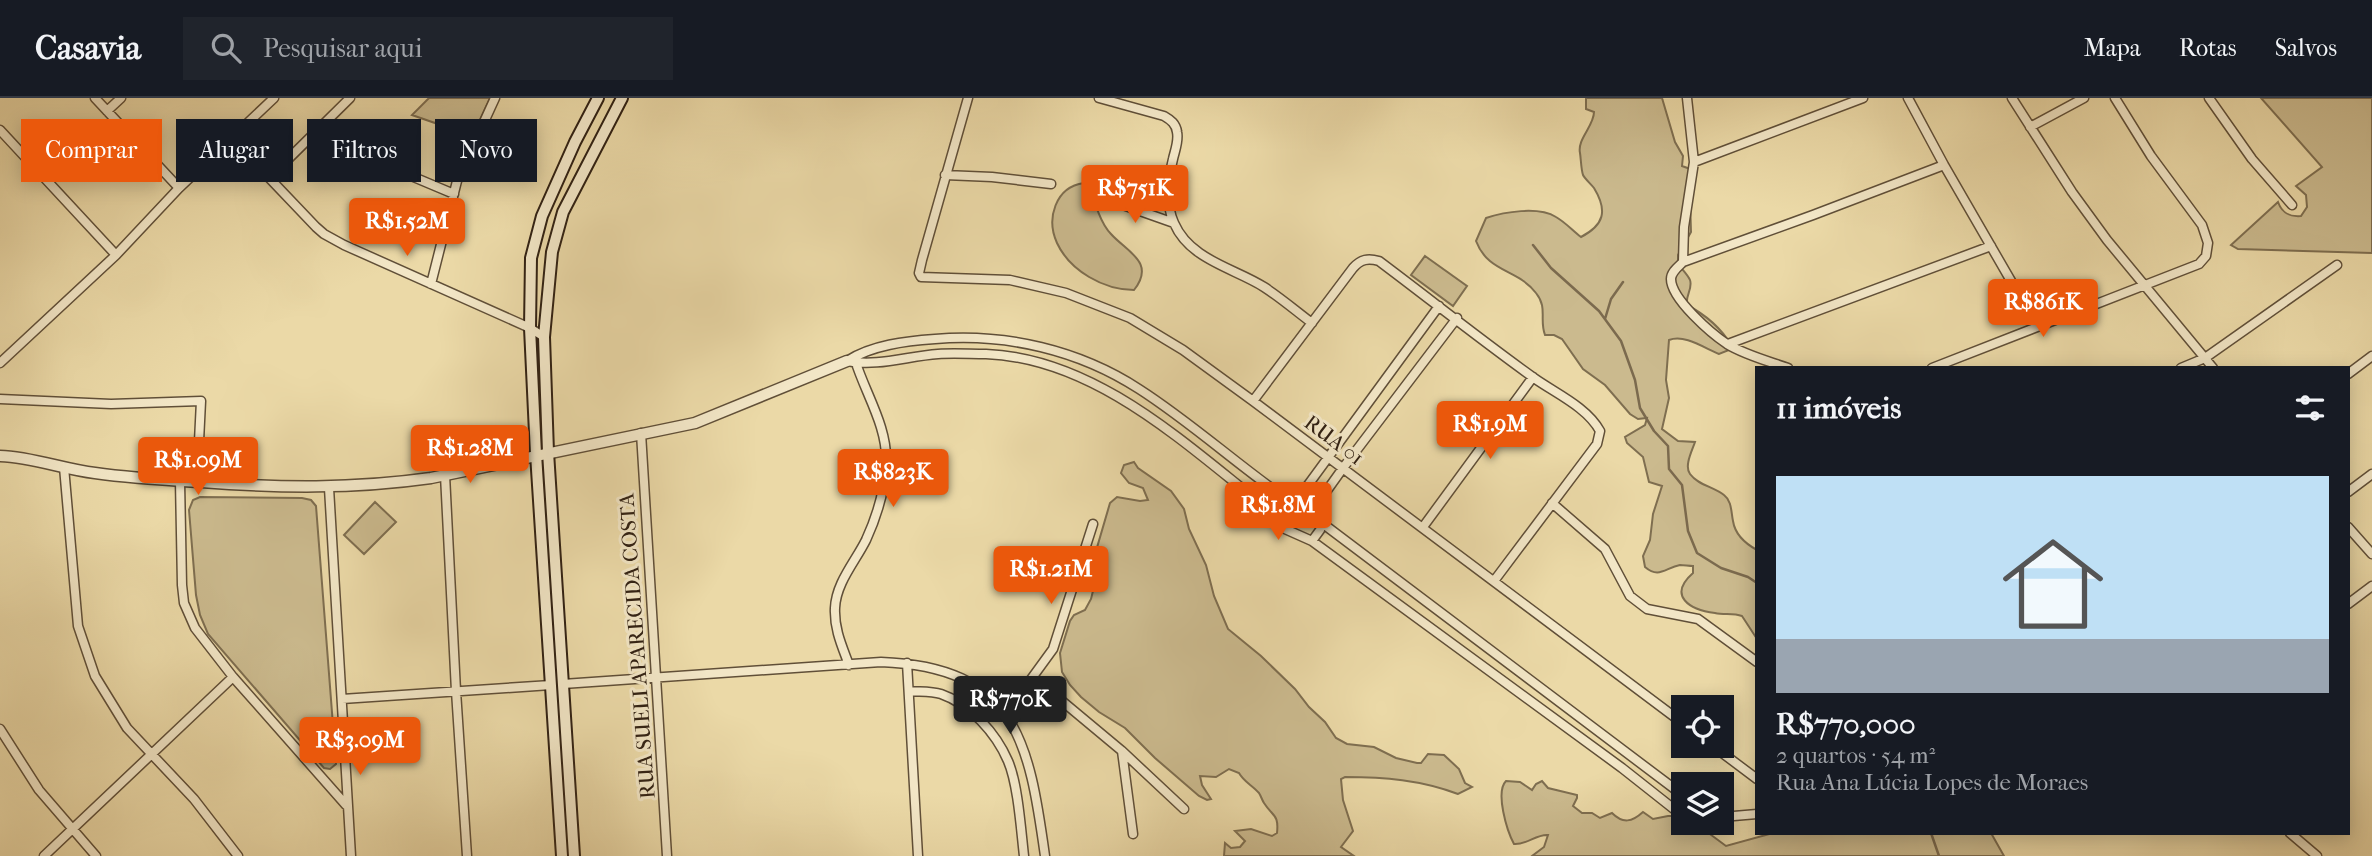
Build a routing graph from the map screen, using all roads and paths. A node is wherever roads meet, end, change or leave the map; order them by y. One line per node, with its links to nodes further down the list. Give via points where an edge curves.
1 (95, 98): 17 (street)
2 (121, 98): 17 (street)
3 (274, 98): 18 (street)
4 (350, 98): 21 (street)
5 (495, 98): 30 (street)
6 (598, 98): 44 (main road, via 542,216 531,258)
7 (622, 98): 45 (main road, via 563,212 552,252)
8 (968, 98): 24 (street)
9 (1099, 98): 33 (street, via 1164,116 1176,127 1178,141 1168,197)
10 (1687, 98): 22 (street)
11 (1863, 98): 22 (street)
12 (1908, 98): 23 (street)
13 (2012, 98): 19 (street)
14 (2084, 98): 19 (street)
15 (2115, 98): 39 (street, via 2202,225 2208,243 2199,264)
16 (2209, 98): 32 (street)
17 (107, 111): 29 (street)
18 (252, 119)
19 (2029, 127): 39 (street)
20 (0, 130): 35 (street)
21 (293, 154)
22 (1694, 162): 36 (street)
23 (1944, 164): 34 (street); 36 (street)
24 (946, 175): 28 (street); 58 (street, RUA 01, via 919,273 923,278 1010,280 1066,293 1130,318)
25 (421, 180): 30 (street)
26 (186, 182): 29 (street)
27 (273, 182): 38 (street, via 324,234)
28 (1051, 184)
29 (180, 188): 35 (street)
30 (454, 194): 38 (street)
31 (1106, 199): 33 (street)
32 (2292, 205)
33 (1174, 223): 42 (street, via 1193,248 1222,268 1266,288)
34 (1991, 246): 43 (street); 46 (street)
35 (116, 255): 50 (street)
36 (1683, 262): 46 (street, via 1671,279 1675,292 1696,319)
37 (2337, 265): 48 (street)
38 (430, 284): 44 (street)
39 (2144, 285): 43 (street); 48 (street)
40 (1439, 306): 41 (street); 42 (street, via 1379,261 1366,259 1358,262); 62 (street)
41 (1457, 318): 56 (street); 64 (street)
42 (1312, 323): 58 (street)
43 (2037, 326): 52 (street)
44 (530, 328): 45 (street); 60 (main road)
45 (544, 337): 60 (main road)
46 (1728, 344): 51 (street)
47 (2372, 356): 55 (street)
48 (2205, 358): 53 (street); 54 (street)
49 (852, 360): 59 (street, via 695,423); 71 (street, via 907,341 955,337 1016,341 1076,356 1140,389); 74 (street, via 989,354 1044,364 1091,382 1138,410); 87 (street, via 878,420 886,459 883,494 835,606 836,632)
50 (0, 363)
51 (1783, 366)
52 (1936, 366)
53 (2186, 366)
54 (2211, 366)
55 (2350, 372)
56 (1533, 377): 73 (street, via 1591,418 1600,431 1597,444); 78 (street)
57 (0, 399): 68 (street, via 111,404 201,401)
58 (1253, 401): 62 (street, RUA 01)
59 (641, 433): 60 (street); 89 (street, RUA SUELI APARECIDA COSTA)
60 (542, 453): 66 (street); 90 (main road)
61 (0, 456): 63 (street)
62 (1328, 457): 64 (street, RUA 01); 72 (street)
63 (64, 467): 67 (street); 99 (street, via 78,626 95,676 127,728)
64 (1343, 468): 75 (street); 78 (street, RUA 01)
65 (2372, 474): 70 (street)
66 (445, 475): 69 (street); 91 (street)
67 (180, 481): 68 (street); 88 (street, via 184,603 195,628)
68 (197, 482): 69 (street)
69 (329, 488): 94 (street)
70 (2350, 490)
71 (1281, 495): 72 (street); 74 (street)
72 (1296, 498): 75 (street)
73 (1552, 503): 82 (street); 85 (street, via 1605,549 1630,596 1639,603 1647,609 1698,619)
74 (1268, 509): 80 (street, via 1285,529)
75 (1315, 513): 76 (street)
76 (1322, 523): 80 (street); 102 (street)
77 (1093, 524): 93 (street, via 1053,649)
78 (1423, 527): 82 (street, RUA 01)
79 (2350, 529): 81 (street)
80 (1312, 541): 104 (street)
81 (2372, 554)
82 (1494, 581): 96 (street, RUA 01)
83 (2372, 586): 84 (street)
84 (2350, 602)
85 (1755, 661)
86 (907, 663): 87 (street); 92 (street); 95 (street, via 951,673 987,694)
87 (849, 665): 89 (street)
88 (233, 677): 99 (street); 103 (street)
89 (656, 678): 90 (street); 118 (street, RUA SUELI APARECIDA COSTA)
90 (557, 685): 91 (street); 116 (main road); 117 (main road)
91 (456, 691): 94 (street); 115 (street)
92 (909, 691): 119 (street); 120 (street, via 939,694 957,702 995,738 1009,762)
93 (1020, 694): 95 (street, via 1011,697); 98 (street, via 1043,691 1056,696)
94 (342, 699): 103 (street)
95 (1005, 711): 121 (street, via 1031,772)
96 (1671, 714)
97 (0, 729): 108 (street, via 38,790)
98 (1122, 751): 105 (street); 109 (street)
99 (151, 755): 108 (street); 113 (street, via 194,799)
100 (1729, 758): 101 (street)
101 (1755, 778)
102 (1671, 786)
103 (346, 805): 114 (street)
104 (1671, 807)
105 (1184, 809)
106 (1755, 814): 107 (street)
107 (1734, 816)
108 (73, 829): 111 (street); 112 (street)
109 (1133, 834)
110 (2292, 835): 122 (street)
111 (44, 856)
112 (96, 856)
113 (237, 856)
114 (351, 856)
115 (467, 856)
116 (562, 856)
117 (574, 856)
118 (667, 856)
119 (918, 856)
120 (1024, 856)
121 (1045, 856)
122 (2317, 856)

